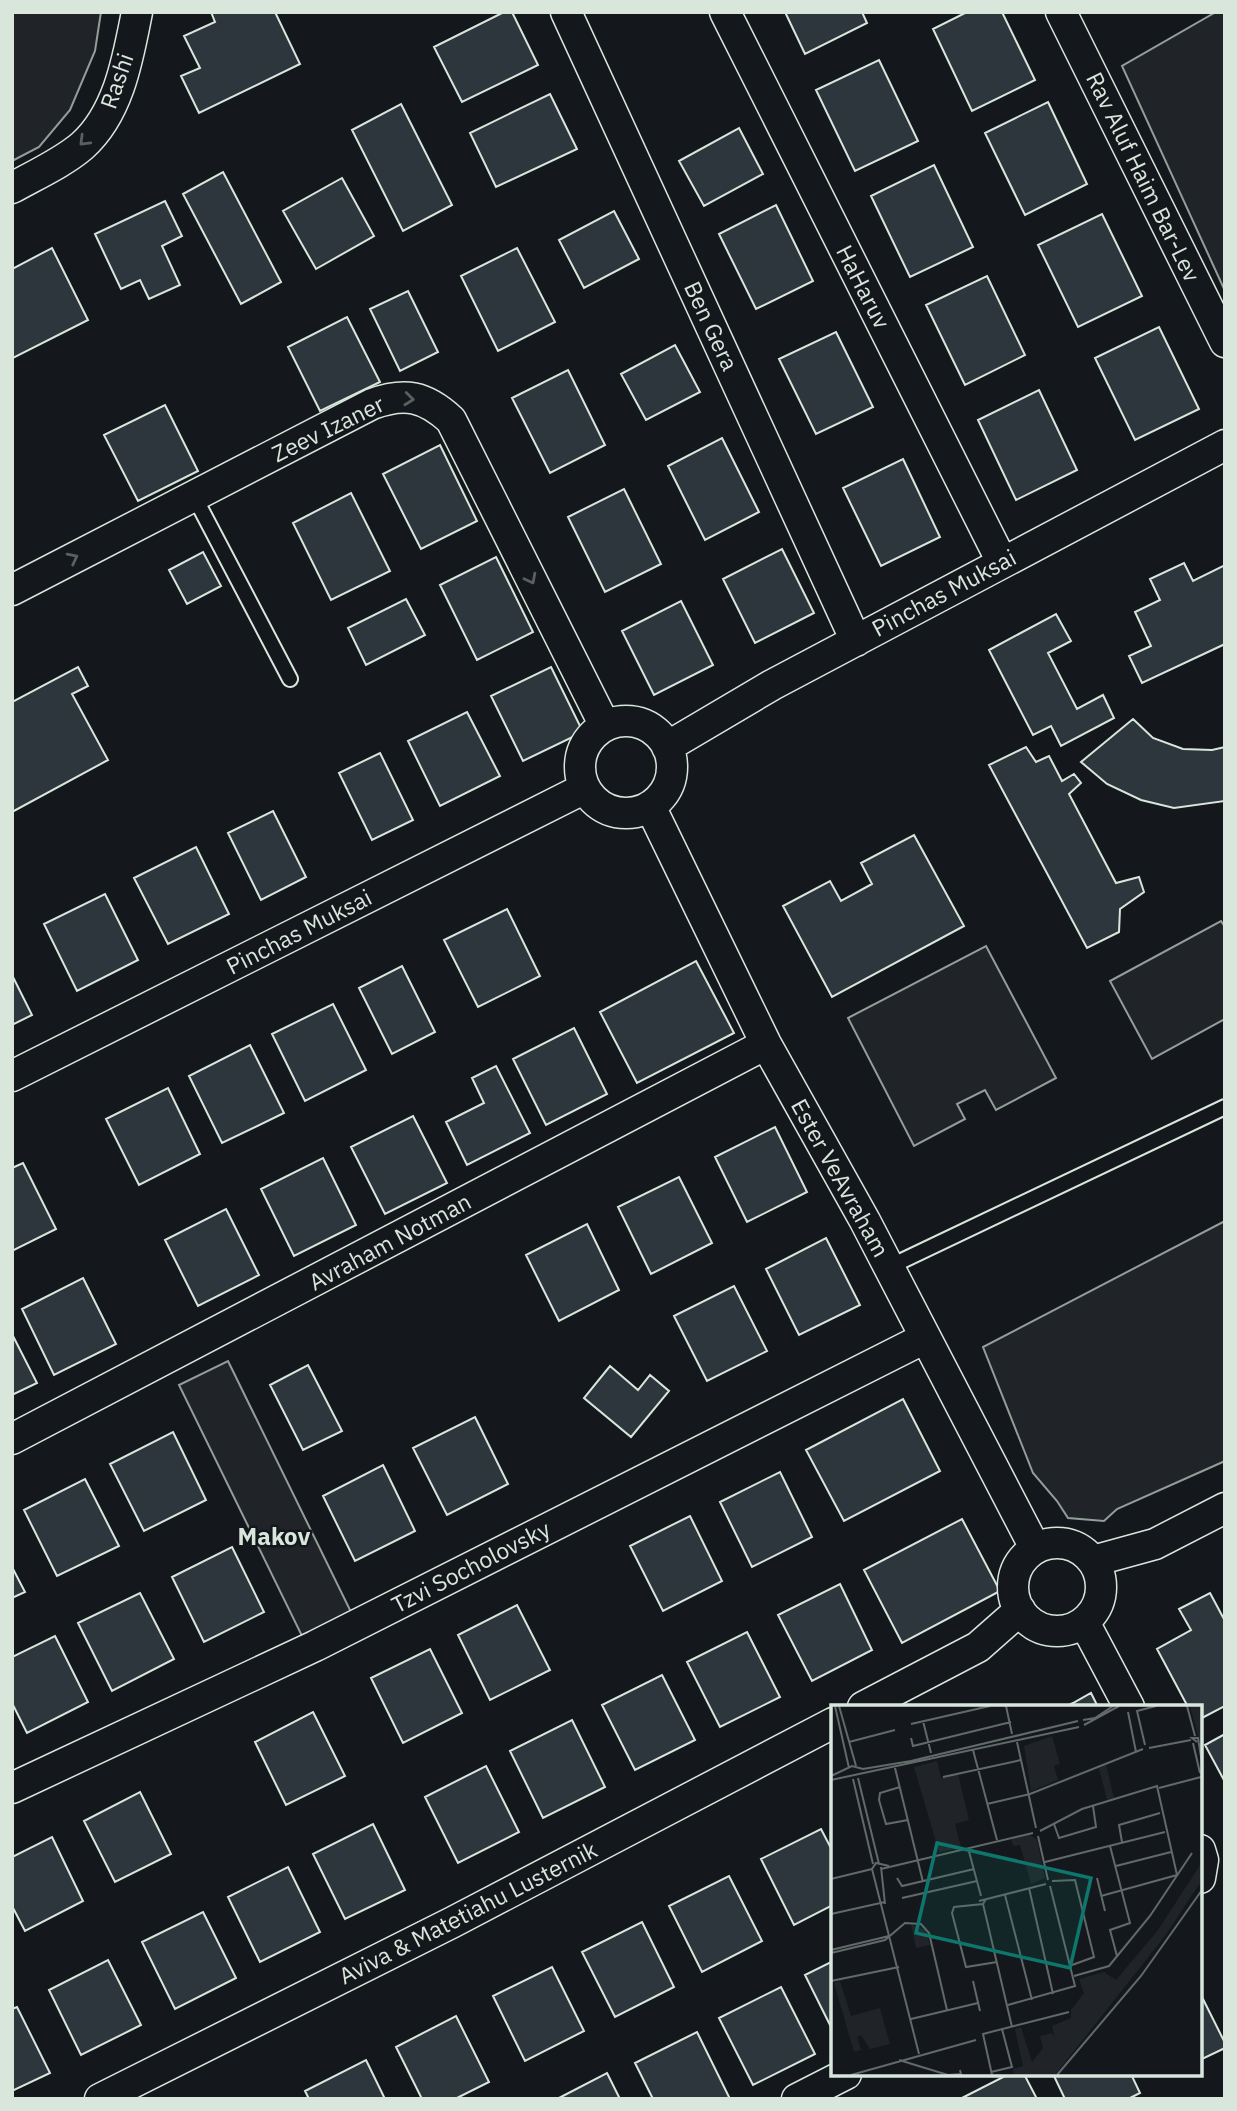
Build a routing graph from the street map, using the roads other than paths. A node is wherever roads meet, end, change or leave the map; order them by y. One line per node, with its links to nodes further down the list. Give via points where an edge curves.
1 (137, 12): 5 (street, Rashi, one-way to 5, via 121,83 106,116 83,145)
2 (566, 12): 11 (street, Ben Gera)
3 (725, 12): 9 (street, HaHaruv)
4 (1061, 12): 6 (street, Rav Aluf Haim Bar-Lev)
5 (12, 188)
6 (1225, 342)
7 (1225, 445): 9 (street, Pinchas Muksai)
8 (194, 496): 10 (street, Zeev Izaner, one-way to 8); 12 (lane); 13 (street, Zeev Izaner, one-way to 13, via 372,404 399,397 427,401 451,420)
9 (1002, 562): 11 (street, Pinchas Muksai)
10 (12, 590)
11 (856, 641): 14 (street, Pinchas Muksai)
12 (290, 679)
13 (605, 726): 14 (street, via 622,721 640,724 657,733); 15 (street, via 584,748 580,765)
14 (667, 747): 16 (street, via 671,775 667,790)
15 (585, 788): 16 (street, via 604,808 619,813); 18 (street, Pinchas Muksai)
16 (650, 806): 17 (street, Ester VeAvraham)
17 (766, 1044): 20 (street, Ester VeAvraham); 22 (street, Avraham Notman)
18 (12, 1076)
19 (1225, 1107): 20 (lane)
20 (889, 1267): 21 (street, Ester VeAvraham)
21 (926, 1338): 24 (street, Ester VeAvraham); 31 (street, Tzvi Socholovsky, via 315,1646)
22 (12, 1439)
23 (1225, 1508): 25 (street, via 1155,1544)
24 (1035, 1548): 25 (street, via 1060,1542 1084,1551); 26 (street, via 1016,1569 1014,1597)
25 (1093, 1561): 27 (street, via 1101,1586 1099,1600)
26 (1020, 1611): 27 (street, via 1029,1621 1057,1631); 28 (street, via 978,1647)
27 (1084, 1622): 29 (street)
28 (867, 1705)
29 (1128, 1705)
30 (831, 1724): 33 (street, Aviva & Matetiahu Lusternik, via 453,1922)
31 (12, 1788)
32 (842, 2076): 34 (street)
33 (100, 2099)
34 (797, 2099)

